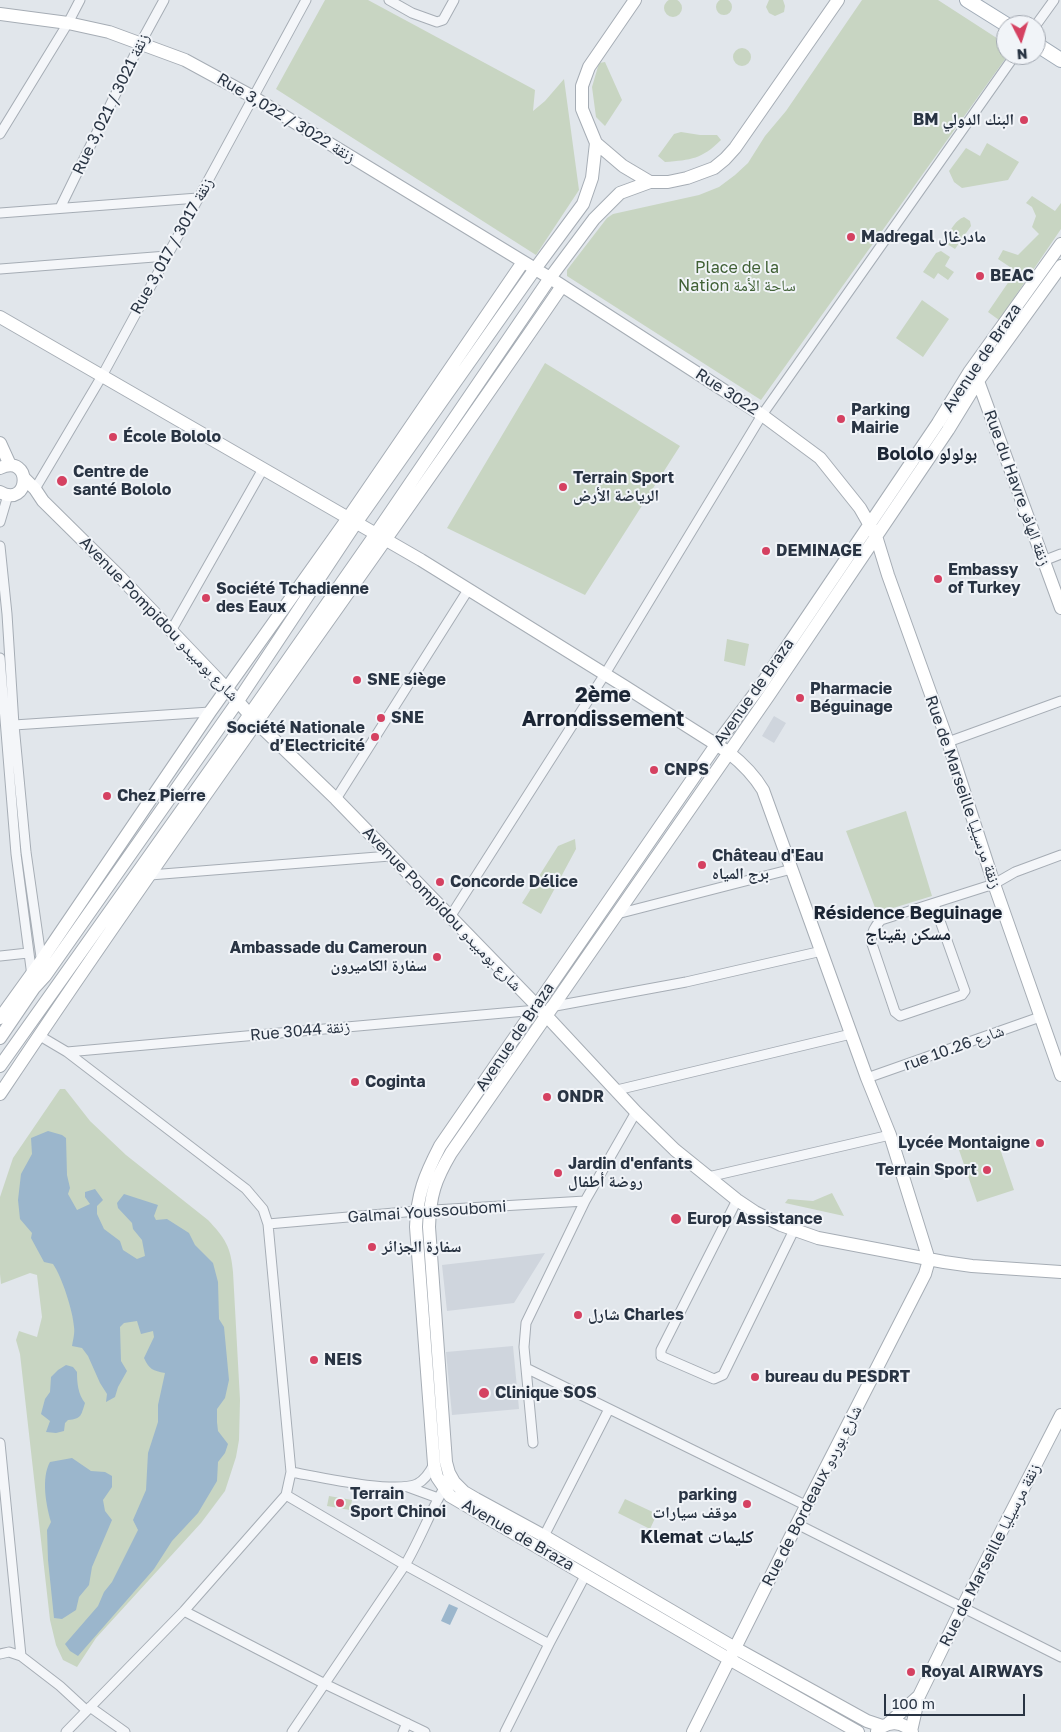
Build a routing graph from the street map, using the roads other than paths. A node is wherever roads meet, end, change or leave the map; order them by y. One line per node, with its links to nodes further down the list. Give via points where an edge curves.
1 (80, 0): 13 (street)
2 (164, 0): 14 (street, Rue 3,021 / زنقة 3021)
3 (306, 0): 18 (street, Rue 3,017 / زنقة 3017)
4 (389, 0): 5 (street, via 438,22 443,20)
5 (454, 0)
6 (635, 0): 20 (main road, via 589,67 582,86 582,109)
7 (838, 0): 21 (main road, via 725,159 714,168 687,178)
8 (967, 0): 12 (main road)
9 (1054, 0): 11 (street)
10 (0, 14): 13 (main road, Rue 3,022 / زنقة 3022)
11 (1044, 15)
12 (996, 18)
13 (68, 23): 14 (main road, Rue 3,022 / زنقة 3022, via 109,32); 19 (street)
14 (140, 44): 18 (main road, Rue 3,022 / زنقة 3022, via 185,60); 23 (street, Rue 3,021 / زنقة 3021)
15 (1046, 50): 16 (main road)
16 (1061, 60)
17 (1008, 65): 37 (street)
18 (253, 97): 22 (street, Rue 3,017 / زنقة 3017); 27 (main road, Rue 3,022 / زنقة 3022)
19 (0, 134)
20 (596, 143): 21 (main road, via 623,166); 30 (main road, via 592,178 584,204)
21 (650, 182): 31 (main road, via 620,193 594,218)
22 (198, 198): 23 (street); 26 (street, Rue 3,017 / زنقة 3017)
23 (60, 208): 24 (street)
24 (0, 213)
25 (1061, 244): 34 (main road, Avenue de Braza)
26 (167, 256): 29 (street); 35 (street, Rue 3,017 / زنقة 3017)
27 (523, 262): 30 (main road, Rue 3,022 / زنقة 3022); 45 (main road)
28 (1061, 266): 34 (main road, Avenue de Braza)
29 (0, 269)
30 (535, 270): 31 (main road, Rue 3,022 / زنقة 3022); 45 (main road)
31 (550, 278): 32 (main road, Rue 3022); 49 (main road)
32 (562, 286): 37 (main road, Rue 3022); 49 (main road)
33 (0, 317): 35 (main road)
34 (1001, 339): 36 (main road, Avenue de Braza)
35 (102, 376): 40 (main road); 42 (street, Rue 3,017 / زنقة 3017)
36 (974, 376): 47 (main road, Avenue de Braza); 48 (main road, Avenue de Braza, via 948,430); 52 (main road, Rue du Havre زنقة الهافر)
37 (762, 415): 47 (main road, Rue 3022, via 820,458); 57 (street)
38 (0, 443): 39 (main road)
39 (5, 466): 41 (main road, via 19,469)
40 (263, 469): 45 (main road); 55 (street)
41 (24, 478): 42 (main road); 43 (main road, via 22,488)
42 (35, 489): 44 (main road)
43 (9, 493): 44 (main road); 46 (street)
44 (43, 501): 55 (main road, Avenue Pompidou شارع بومبيدو)
45 (352, 521): 49 (main road); 58 (main road); 59 (main road)
46 (0, 522)
47 (870, 524): 48 (main road, Rue 3022); 65 (main road, Avenue de Braza, via 759,688)
48 (876, 536): 64 (main road, Rue de Marseille زنقة مرسيليا); 66 (main road, Avenue de Braza)
49 (380, 537): 53 (main road); 62 (main road)
50 (0, 546): 63 (street)
51 (1061, 554): 52 (street)
52 (1043, 560): 54 (main road, Rue du Havre زنقة الهافر)
53 (468, 590): 57 (main road); 68 (street)
54 (1061, 608)
55 (172, 631): 58 (main road, Avenue Pompidou شارع بومبيدو)
56 (0, 658): 67 (street)
57 (604, 674): 65 (main road); 76 (street)
58 (227, 689): 59 (main road, Avenue Pompidou شارع بومبيدو); 61 (main road)
59 (238, 701): 62 (main road, Avenue Pompidou شارع بومبيدو); 82 (main road)
60 (1061, 701): 64 (street)
61 (210, 712): 63 (street); 80 (main road)
62 (253, 718): 68 (main road, Avenue Pompidou شارع بومبيدو); 72 (main road); 91 (main road)
63 (14, 725): 80 (street, via 26,852)
64 (948, 742): 73 (main road, Rue de Marseille زنقة مرسيليا)
65 (716, 745): 66 (main road); 84 (main road, Avenue de Braza)
66 (728, 752): 71 (main road, via 742,763 764,790); 75 (main road, Avenue de Braza)
67 (4, 764): 78 (street)
68 (336, 799): 70 (main road, Avenue Pompidou شارع بومبيدو)
69 (1061, 855): 73 (street, via 1015,872)
70 (390, 856): 72 (street); 76 (main road, Avenue Pompidou شارع بومبيدو)
71 (792, 869): 75 (street); 77 (main road)
72 (150, 875): 88 (main road)
73 (994, 884): 74 (street); 85 (main road, Rue de Marseille زنقة مرسيليا)
74 (934, 904): 74 (street, via 964,991 962,995 900,1016 895,1012 871,941 872,932 881,920)
75 (618, 914): 84 (main road, Avenue de Braza)
76 (450, 917): 84 (main road, Avenue Pompidou شارع بومبيدو)
77 (822, 951): 84 (street, Rue 3044 زنقة); 87 (main road)
78 (28, 953): 79 (street); 81 (street)
79 (0, 956)
80 (41, 961): 81 (main road); 82 (street)
81 (32, 973): 83 (street); 86 (main road)
82 (45, 976): 83 (main road)
83 (34, 988): 89 (main road)
84 (541, 1010): 90 (street, Rue 3044 زنقة); 94 (main road, Avenue Pompidou شارع بومبيدو); 101 (main road, Avenue de Braza, via 440,1146 421,1187)
85 (1040, 1017): 92 (main road, Rue de Marseille زنقة مرسيليا); 93 (street, rue 10.26 شارع)
86 (0, 1018)
87 (852, 1034): 93 (main road); 94 (street)
88 (40, 1036): 90 (street); 95 (main road)
89 (0, 1038)
90 (67, 1052): 102 (street, via 246,1189 263,1209)
91 (0, 1066)
92 (1061, 1075)
93 (868, 1078): 97 (main road)
94 (617, 1090): 96 (main road, Avenue Pompidou شارع بومبيدو)
95 (0, 1094)
96 (636, 1112): 98 (main road, Avenue Pompidou شارع بومبيدو); 100 (street)
97 (890, 1135): 98 (street); 104 (main road)
98 (708, 1177): 99 (main road, Avenue Pompidou شارع بومبيدو)
99 (737, 1200): 103 (main road, Avenue Pompidou شارع بومبيدو); 103 (street, via 661,1350 661,1356 714,1379 723,1375)
100 (585, 1201): 101 (street, Galmai Youssoubomi); 106 (street, via 526,1323)
101 (423, 1211): 102 (street, Galmai Youssoubomi); 111 (main road, Avenue de Braza, via 416,1227); 113 (main road, Avenue de Braza, via 429,1227 446,1462)
102 (268, 1224): 112 (street)
103 (794, 1230): 104 (main road, Avenue Pompidou شارع بومبيدو, via 818,1238)
104 (929, 1260): 105 (main road, Avenue Pompidou شارع بومبيدو); 117 (main road, Rue de Bordeaux شارع بوردو, via 925,1274)
105 (1061, 1272)
106 (526, 1368): 107 (street); 110 (street)
107 (609, 1409): 117 (street); 119 (street)
108 (1061, 1415): 122 (main road, Rue de Marseille زنقة مرسيليا)
109 (0, 1443): 127 (street)
110 (533, 1443)
111 (434, 1464): 114 (street, via 419,1483); 115 (main road, Avenue de Braza)
112 (291, 1472): 114 (street, via 396,1488); 116 (street)
113 (451, 1477): 115 (street); 119 (main road, Avenue de Braza, via 470,1496)
114 (408, 1487): 115 (street)
115 (441, 1493): 120 (street); 121 (main road, Avenue de Braza)
116 (286, 1495): 120 (street); 123 (street)
117 (807, 1506): 118 (main road, Rue de Bordeaux شارع بوردو)
118 (797, 1524): 122 (street); 125 (main road, Rue de Bordeaux شارع بوردو)
119 (544, 1536): 125 (main road, Avenue de Braza)
120 (405, 1565): 124 (street); 129 (street)
121 (586, 1574): 124 (street); 125 (main road, Avenue de Braza)
122 (962, 1608): 128 (street); 130 (main road, Rue de Marseille زنقة مرسيليا)
123 (184, 1611): 129 (street); 131 (street)
124 (549, 1644): 139 (street)
125 (732, 1653): 133 (main road, Avenue de Braza); 140 (main road, Rue de Bordeaux شارع بوردو); 141 (main road, Avenue de Braza)
126 (0, 1654): 127 (street, via 9,1652)
127 (21, 1656): 131 (street)
128 (1061, 1657)
129 (325, 1684): 132 (street); 136 (street)
130 (919, 1696): 133 (main road, Rue de Marseille زنقة مرسيليا); 142 (main road, Rue de Marseille زنقة مرسيليا)
131 (88, 1708): 134 (street); 135 (street)
132 (408, 1723): 137 (street); 138 (street)
133 (882, 1727): 142 (main road, Avenue de Braza, via 901,1724)
134 (66, 1732)
135 (125, 1732)
136 (292, 1732)
137 (403, 1732)
138 (425, 1732)
139 (505, 1732)
140 (693, 1732)
141 (858, 1732)
142 (912, 1732)

